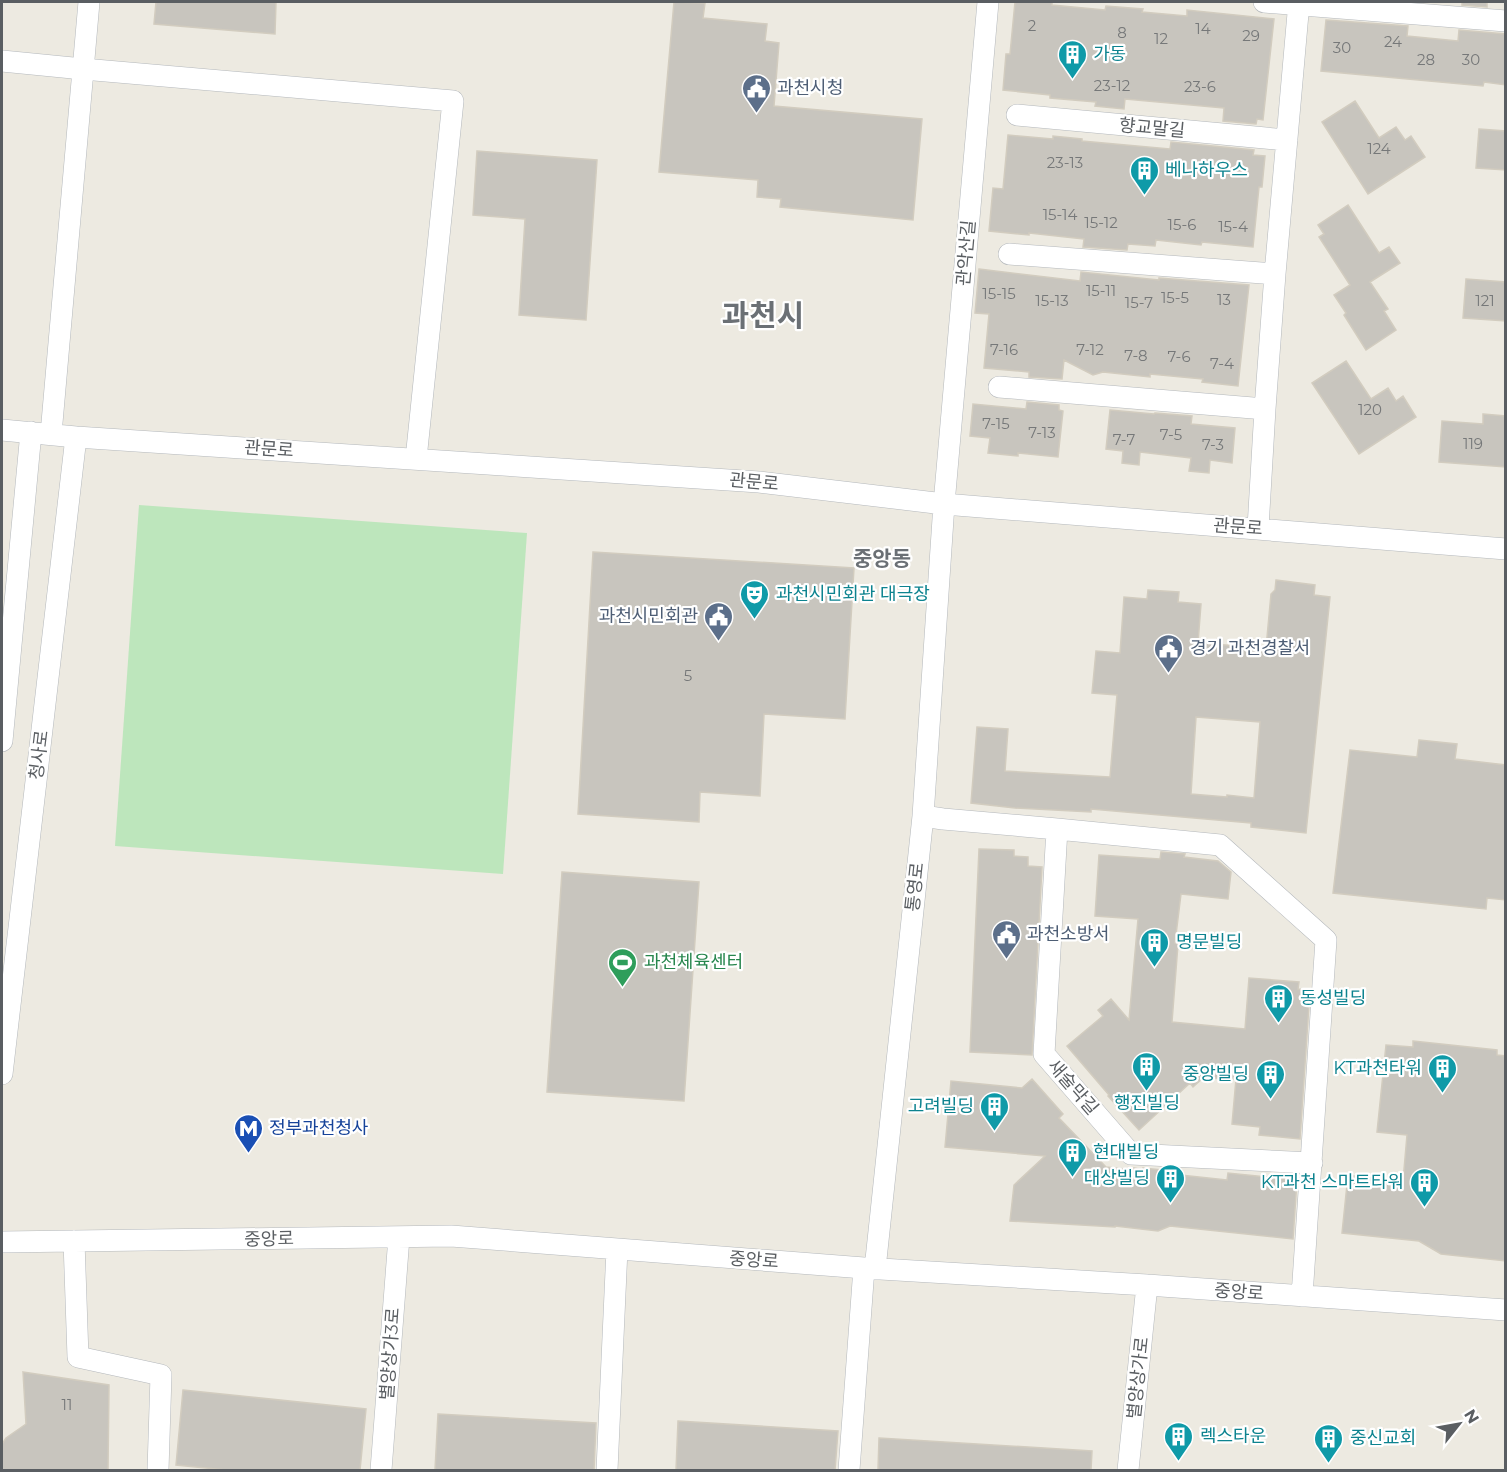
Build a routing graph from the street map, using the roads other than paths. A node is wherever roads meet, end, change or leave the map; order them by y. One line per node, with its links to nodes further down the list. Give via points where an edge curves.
1 (88, 2): 8 (street)
2 (988, 2): 19 (street, 관악산길)
3 (1264, 2): 4 (street)
4 (1299, 3): 5 (street); 10 (street)
5 (1431, 8): 6 (street)
6 (1506, 21)
7 (2, 61): 8 (street)
8 (83, 69): 16 (street); 18 (street, via 453,101)
9 (1017, 115): 10 (street, 향교말길)
10 (1287, 140): 12 (street)
11 (1009, 254): 12 (street)
12 (1275, 274): 14 (street)
13 (999, 387): 14 (street)
14 (1265, 409): 20 (street)
15 (2, 430): 16 (street, 관문로)
16 (41, 433): 17 (street, 관문로); 22 (street)
17 (76, 437): 18 (street, 관문로); 25 (street, 청사로)
18 (416, 459): 19 (street, 관문로, via 759,482)
19 (944, 504): 20 (street, 관문로); 23 (street, 통영로)
20 (1258, 528): 21 (street, 관문로)
21 (1506, 549)
22 (2, 741)
23 (922, 816): 24 (street); 31 (street, 통영로)
24 (1057, 829): 26 (street, via 1220,845 1326,940); 26 (street, 새술막길, via 1044,1054 1131,1155)
25 (2, 1074)
26 (1312, 1163): 33 (street)
27 (399, 1237): 28 (street, 중앙로); 30 (street, 중앙로, via 451,1236); 36 (street, 별양상가3로)
28 (74, 1241): 29 (street, 중앙로); 35 (street, via 78,1357 161,1376)
29 (2, 1242)
30 (616, 1250): 31 (street, 중앙로); 37 (street)
31 (870, 1269): 32 (street, 중앙로); 38 (street, 통영로)
32 (1148, 1285): 33 (street, 중앙로); 39 (street, 별양상가로)
33 (1302, 1296): 34 (street, 중앙로)
34 (1506, 1310)
35 (158, 1470)
36 (381, 1470)
37 (607, 1470)
38 (849, 1470)
39 (1128, 1470)

